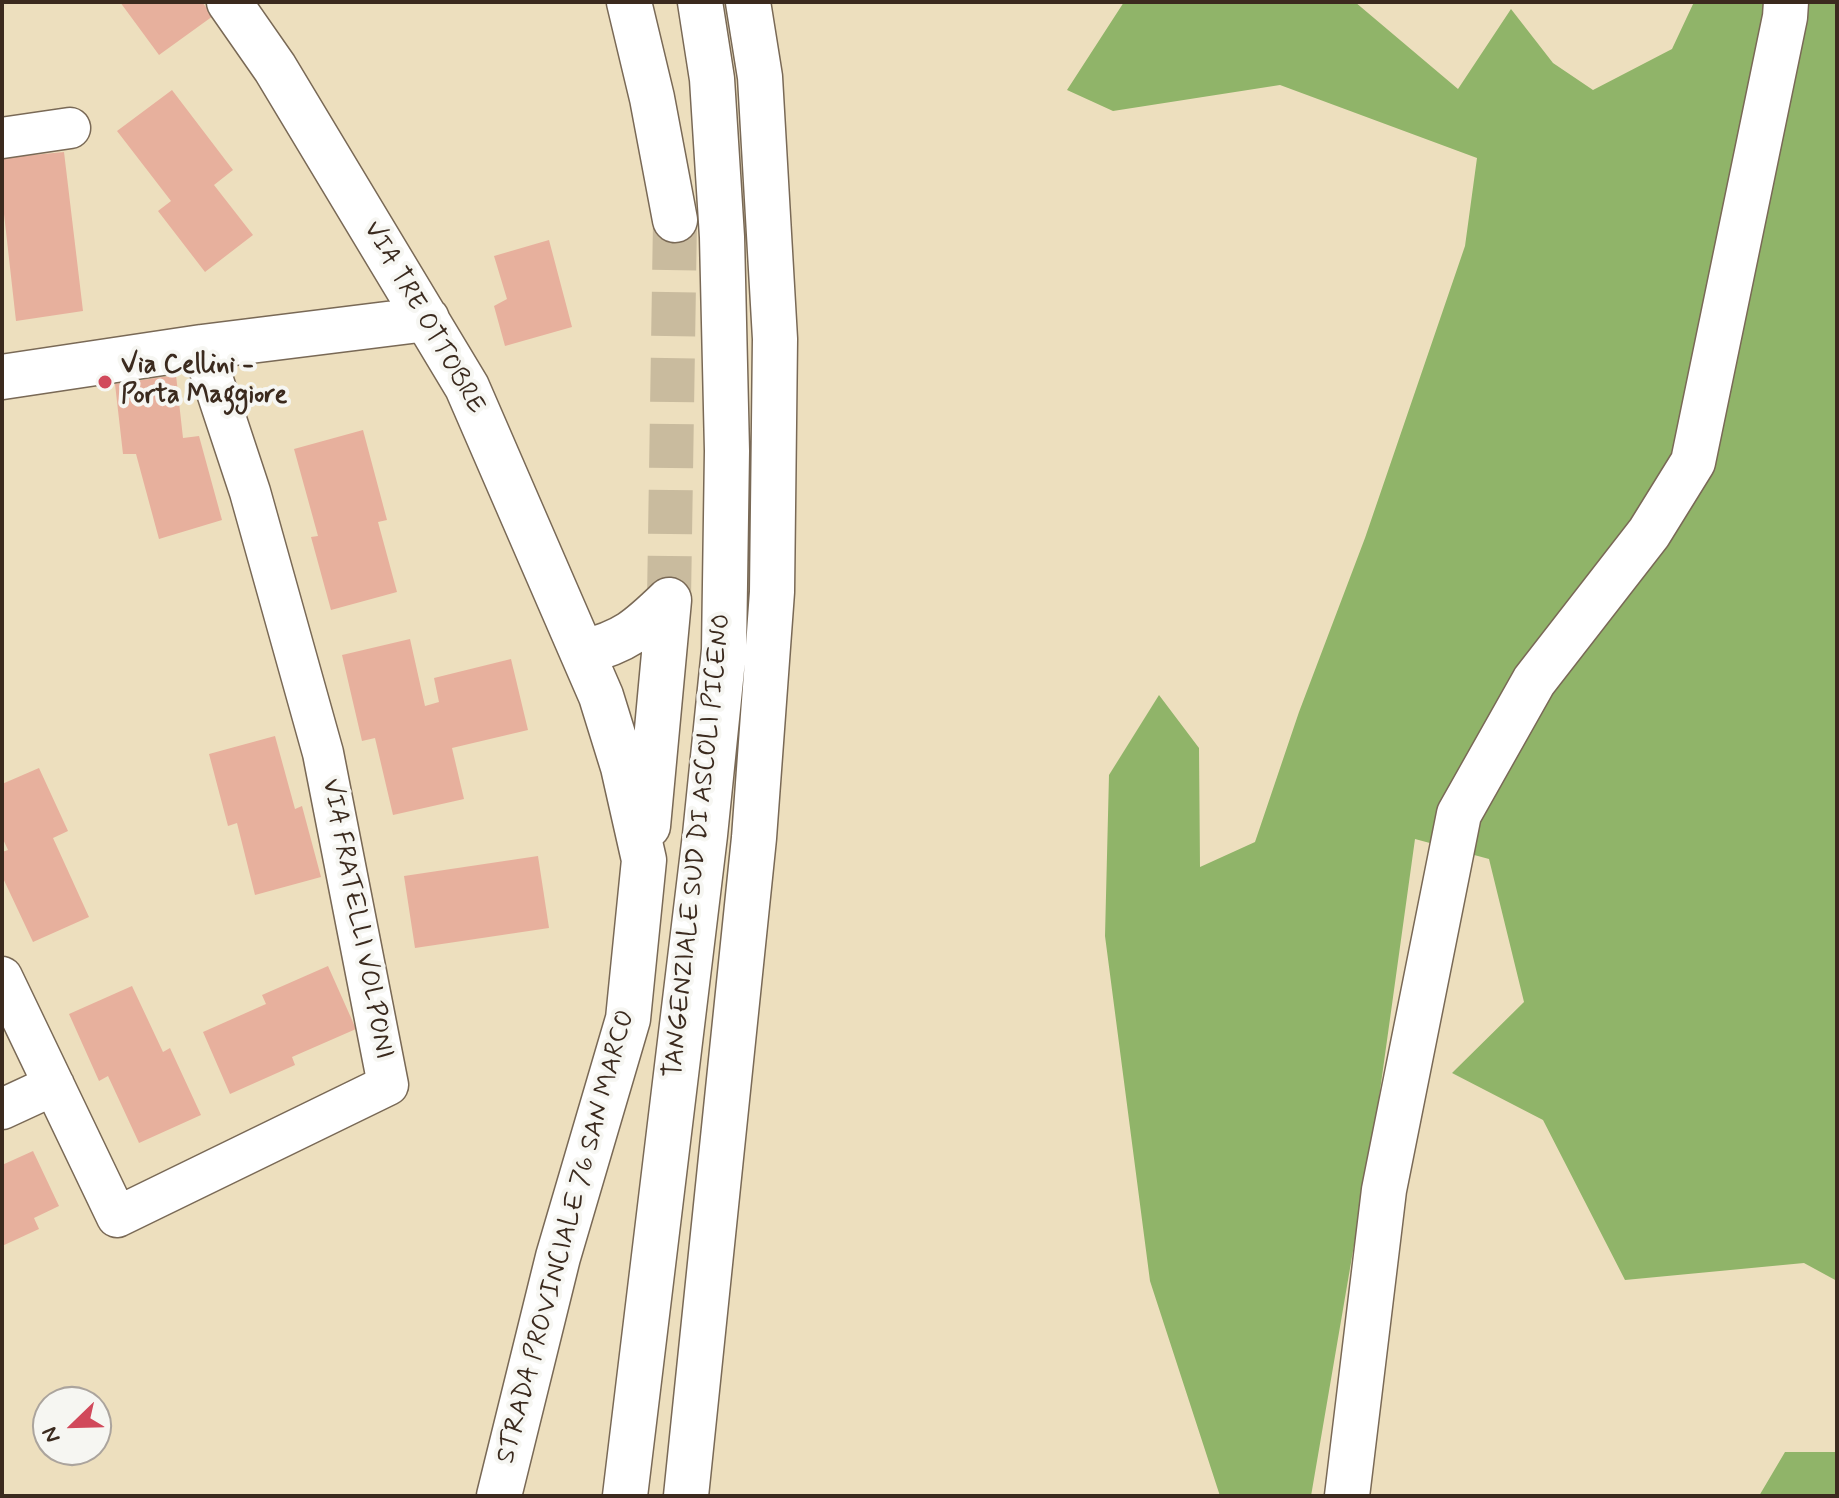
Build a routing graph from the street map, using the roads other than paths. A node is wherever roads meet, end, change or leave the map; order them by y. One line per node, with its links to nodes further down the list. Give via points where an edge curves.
1 (229, 2): 9 (main road, VIA TRE OTTOBRE, via 275,68)
2 (629, 2): 8 (main road)
3 (700, 2): 20 (main road, TANGENZIALE SUD DI ASCOLI PICENO, via 712,79 722,237 724,650)
4 (748, 2): 21 (main road, TANGENZIALE SUD DI ASCOLI PICENO, via 760,77 775,339 772,592 754,838)
5 (1786, 2): 22 (main road, via 1693,462 1649,533 1534,681 1459,814 1384,1190)
6 (70, 128): 7 (street)
7 (2, 138)
8 (675, 220)
9 (427, 319): 10 (main road); 12 (main road, VIA TRE OTTOBRE, via 467,387)
10 (202, 347): 11 (main road); 17 (street, VIA FRATELLI VOLPONI, via 250,492 323,753 388,1085 117,1217)
11 (2, 377)
12 (583, 652): 13 (main road, via 639,630 669,600); 14 (main road, STRADA PROVINCIALE 76 SAN MARCO)
13 (663, 668): 14 (main road, via 624,691); 15 (main road)
14 (601, 696): 15 (main road, STRADA PROVINCIALE 76 SAN MARCO)
15 (644, 860): 19 (main road, STRADA PROVINCIALE 76 SAN MARCO, via 628,1019 558,1257)
16 (2, 977): 17 (street, VIA FRATELLI VOLPONI)
17 (54, 1085): 18 (street)
18 (2, 1109)
19 (499, 1496)
20 (625, 1496)
21 (686, 1496)
22 (1347, 1496)

